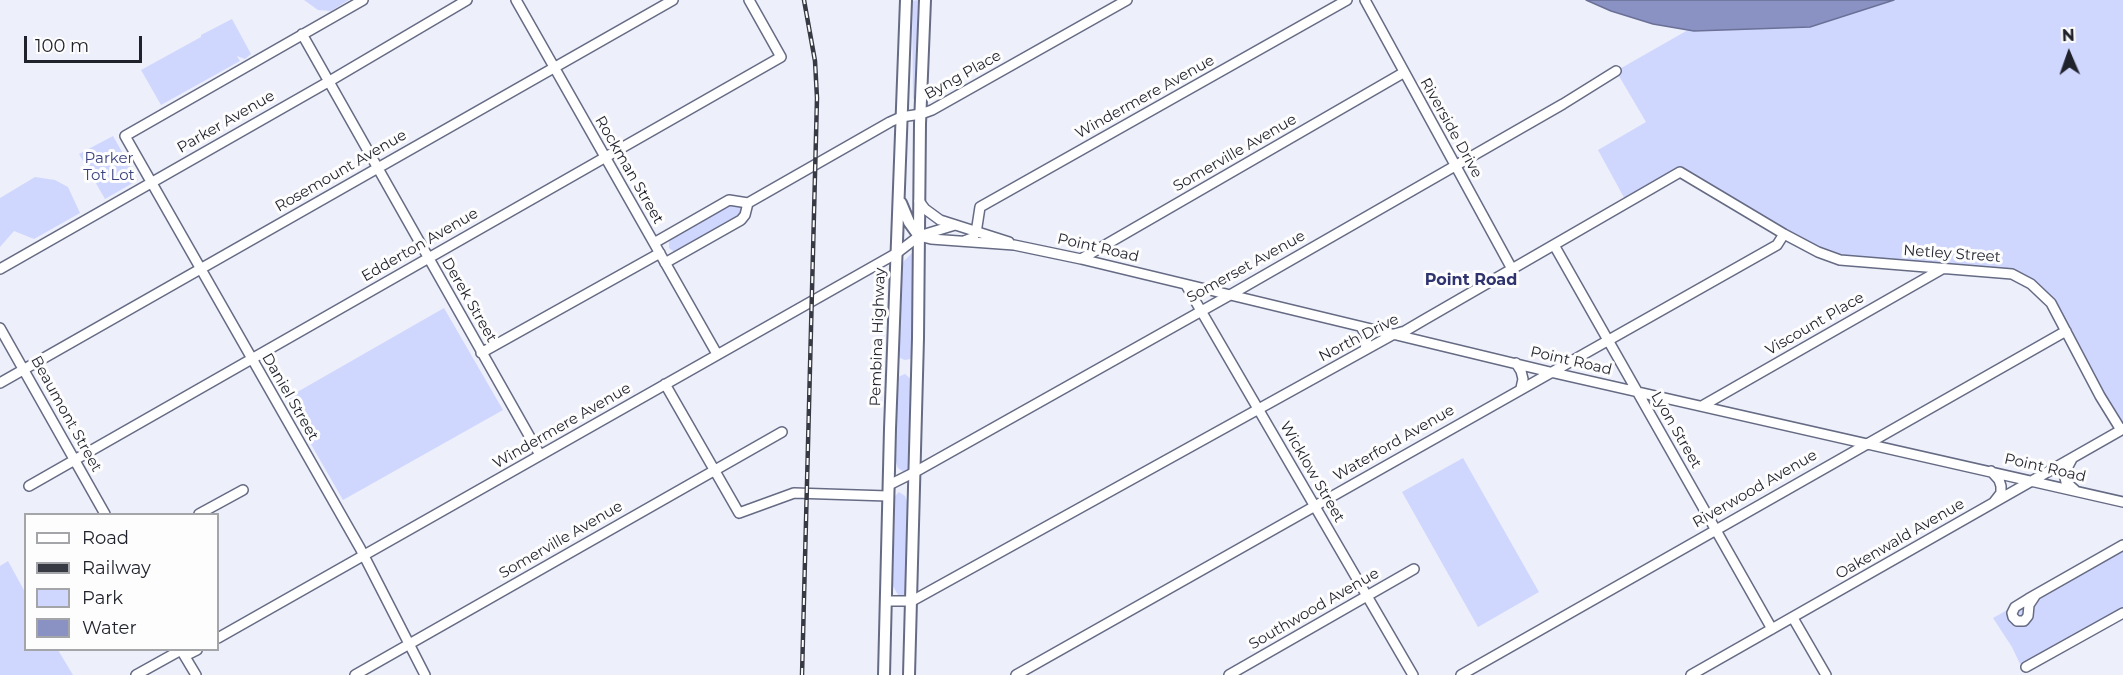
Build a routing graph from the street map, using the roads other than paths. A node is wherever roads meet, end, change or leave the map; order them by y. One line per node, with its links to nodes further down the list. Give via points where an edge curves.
1 (363, 0): 11 (street)
2 (467, 0): 15 (street, Parker Avenue)
3 (516, 0): 12 (street, Rockman Street)
4 (673, 0): 12 (street, Rosemount Avenue)
5 (749, 0): 18 (street, Edderton Avenue, via 781,57)
6 (906, 0): 17 (main road, Pembina Highway)
7 (925, 0): 16 (main road)
8 (1127, 0): 16 (street, Byng Place)
9 (1347, 0): 26 (street, Windermere Avenue, via 980,207)
10 (1365, 0): 14 (street, Riverside Drive)
11 (302, 34): 15 (street, Derek Street); 21 (street, Daniel Street, via 124,136)
12 (554, 67): 18 (street, Rockman Street); 20 (street, Rosemount Avenue)
13 (1616, 71): 19 (street, Somerset Avenue)
14 (1403, 73): 19 (street, Riverside Drive); 36 (street, Somerville Avenue)
15 (328, 82): 20 (street, Derek Street); 21 (street, Parker Avenue)
16 (921, 114): 17 (street, Byng Place); 23 (main road)
17 (902, 117): 22 (main road, Pembina Highway); 24 (street, Byng Place)
18 (605, 158): 30 (street, Rockman Street); 35 (street, Edderton Avenue)
19 (1454, 166): 42 (street, Riverside Drive); 44 (street, Somerset Avenue)
20 (377, 167): 35 (street, Derek Street); 41 (street, Rosemount Avenue)
21 (150, 183): 40 (street, Parker Avenue); 41 (street, Daniel Street)
22 (899, 200): 28 (main road); 34 (main road, Pembina Highway)
23 (919, 201): 25 (street, Point Road, via 936,218); 28 (main road)
24 (748, 203): 30 (street, Byng Place, via 729,200); 38 (street, Byng Place, via 741,220)
25 (955, 225): 26 (street, Point Road); 28 (street)
26 (977, 232): 29 (street); 31 (street, Point Road)
27 (1784, 234): 32 (street, North Drive, via 1680,172); 37 (street, North Drive); 51 (street, Waterford Avenue, via 1777,245)
28 (918, 236): 29 (street, Point Road); 34 (street, Windermere Avenue); 74 (main road)
29 (964, 241): 31 (street, Point Road)
30 (654, 243): 33 (street, Rockman Street)
31 (1014, 245): 36 (street, Point Road)
32 (1554, 245): 42 (street, North Drive); 51 (street, Lyon Street)
33 (660, 253): 38 (street, Rockman Street); 54 (street)
34 (897, 253): 55 (street, Windermere Avenue); 78 (main road, Pembina Highway)
35 (428, 259): 54 (street, Derek Street); 56 (street, Edderton Avenue)
36 (1081, 259): 43 (street, Point Road)
37 (1840, 260): 39 (street, Netley Street)
38 (665, 263): 55 (street, Rockman Street)
39 (1943, 268): 49 (street, Netley Street, via 2012,274 2022,279 2051,303); 64 (street, Viscount Place)
40 (0, 269)
41 (200, 269): 56 (street, Daniel Street); 58 (street, Rosemount Avenue)
42 (1512, 269): 46 (street, North Drive)
43 (1186, 285): 44 (street, Point Road); 45 (street, Wicklow Street)
44 (1230, 295): 45 (street, Somerset Avenue); 47 (street, Point Road)
45 (1201, 310): 65 (street, Wicklow Street); 74 (street, Somerset Avenue)
46 (1422, 321): 50 (street, North Drive); 52 (street)
47 (1361, 327): 50 (street, Point Road); 53 (street, via 1367,337)
48 (0, 328): 58 (street, Beaumont Street)
49 (2066, 331): 66 (street, Netley Street); 68 (street, Riverwood Avenue)
50 (1394, 334): 52 (street, Point Road); 53 (street, North Drive)
51 (1608, 340): 59 (street, Waterford Avenue); 63 (street, Lyon Street)
52 (1422, 341): 57 (street, Point Road)
53 (1365, 350): 65 (street, North Drive)
54 (482, 353): 69 (street, Derek Street)
55 (717, 354): 61 (street, Windermere Avenue)
56 (250, 359): 71 (street, Edderton Avenue); 87 (street, Daniel Street)
57 (1516, 363): 59 (street, Point Road); 62 (street, via 1523,379)
58 (24, 369): 60 (street, Rosemount Avenue); 71 (street, Beaumont Street)
59 (1550, 372): 62 (street, Waterford Avenue); 63 (street, Point Road)
60 (0, 382)
61 (665, 384): 69 (street, Windermere Avenue); 72 (street)
62 (1521, 388): 82 (street, Waterford Avenue)
63 (1636, 391): 64 (street, Point Road); 85 (street, Lyon Street)
64 (1702, 406): 68 (street, Point Road)
65 (1258, 410): 82 (street, Wicklow Street); 92 (street, North Drive)
66 (2122, 429): 70 (street, Oakenwald Avenue)
67 (782, 432): 72 (street, Somerville Avenue)
68 (1865, 444): 73 (street, Point Road); 85 (street, Riverwood Avenue)
69 (540, 455): 87 (street, Windermere Avenue)
70 (2072, 458): 75 (street, Oakenwald Avenue); 79 (street, via 2064,474 2066,482)
71 (74, 459): 76 (street, Edderton Avenue); 83 (street, Beaumont Street)
72 (713, 469): 78 (street, via 739,513 794,493); 97 (street, Somerville Avenue)
73 (1991, 471): 75 (street, Point Road); 81 (street, via 2001,486 2001,494)
74 (915, 472): 78 (street, Somerset Avenue); 92 (main road)
75 (2033, 481): 79 (street, Point Road); 81 (street, Oakenwald Avenue)
76 (29, 486)
77 (243, 490): 84 (street)
78 (888, 490): 91 (main road, Pembina Highway)
79 (2077, 491): 80 (street, Point Road)
80 (2123, 502)
81 (1992, 504): 94 (street, Oakenwald Avenue)
82 (1314, 506): 90 (street, Wicklow Street); 106 (street, Waterford Avenue)
83 (104, 513)
84 (201, 513)
85 (1714, 529): 95 (street, Lyon Street); 109 (street, Riverwood Avenue)
86 (2123, 545): 89 (street)
87 (363, 556): 96 (street, Windermere Avenue); 97 (street, Daniel Street)
88 (1414, 569): 90 (street, Southwood Avenue)
89 (2035, 596)
90 (1368, 597): 107 (street, Southwood Avenue); 108 (street, Wicklow Street)
91 (886, 601): 92 (street, North Drive); 104 (main road, Pembina Highway)
92 (912, 601): 105 (main road)
93 (2123, 613): 99 (street)
94 (1793, 618): 95 (street, Oakenwald Avenue); 111 (street)
95 (1772, 629): 110 (street, Oakenwald Avenue)
96 (219, 637)
97 (408, 645): 102 (street, Somerville Avenue); 103 (street, Daniel Street)
98 (183, 653): 100 (street); 101 (street)
99 (2026, 667)
100 (136, 675)
101 (196, 675)
102 (355, 675)
103 (425, 675)
104 (884, 675)
105 (909, 675)
106 (1016, 675)
107 (1229, 675)
108 (1413, 675)
109 (1461, 675)
110 (1693, 675)
111 (1826, 675)

